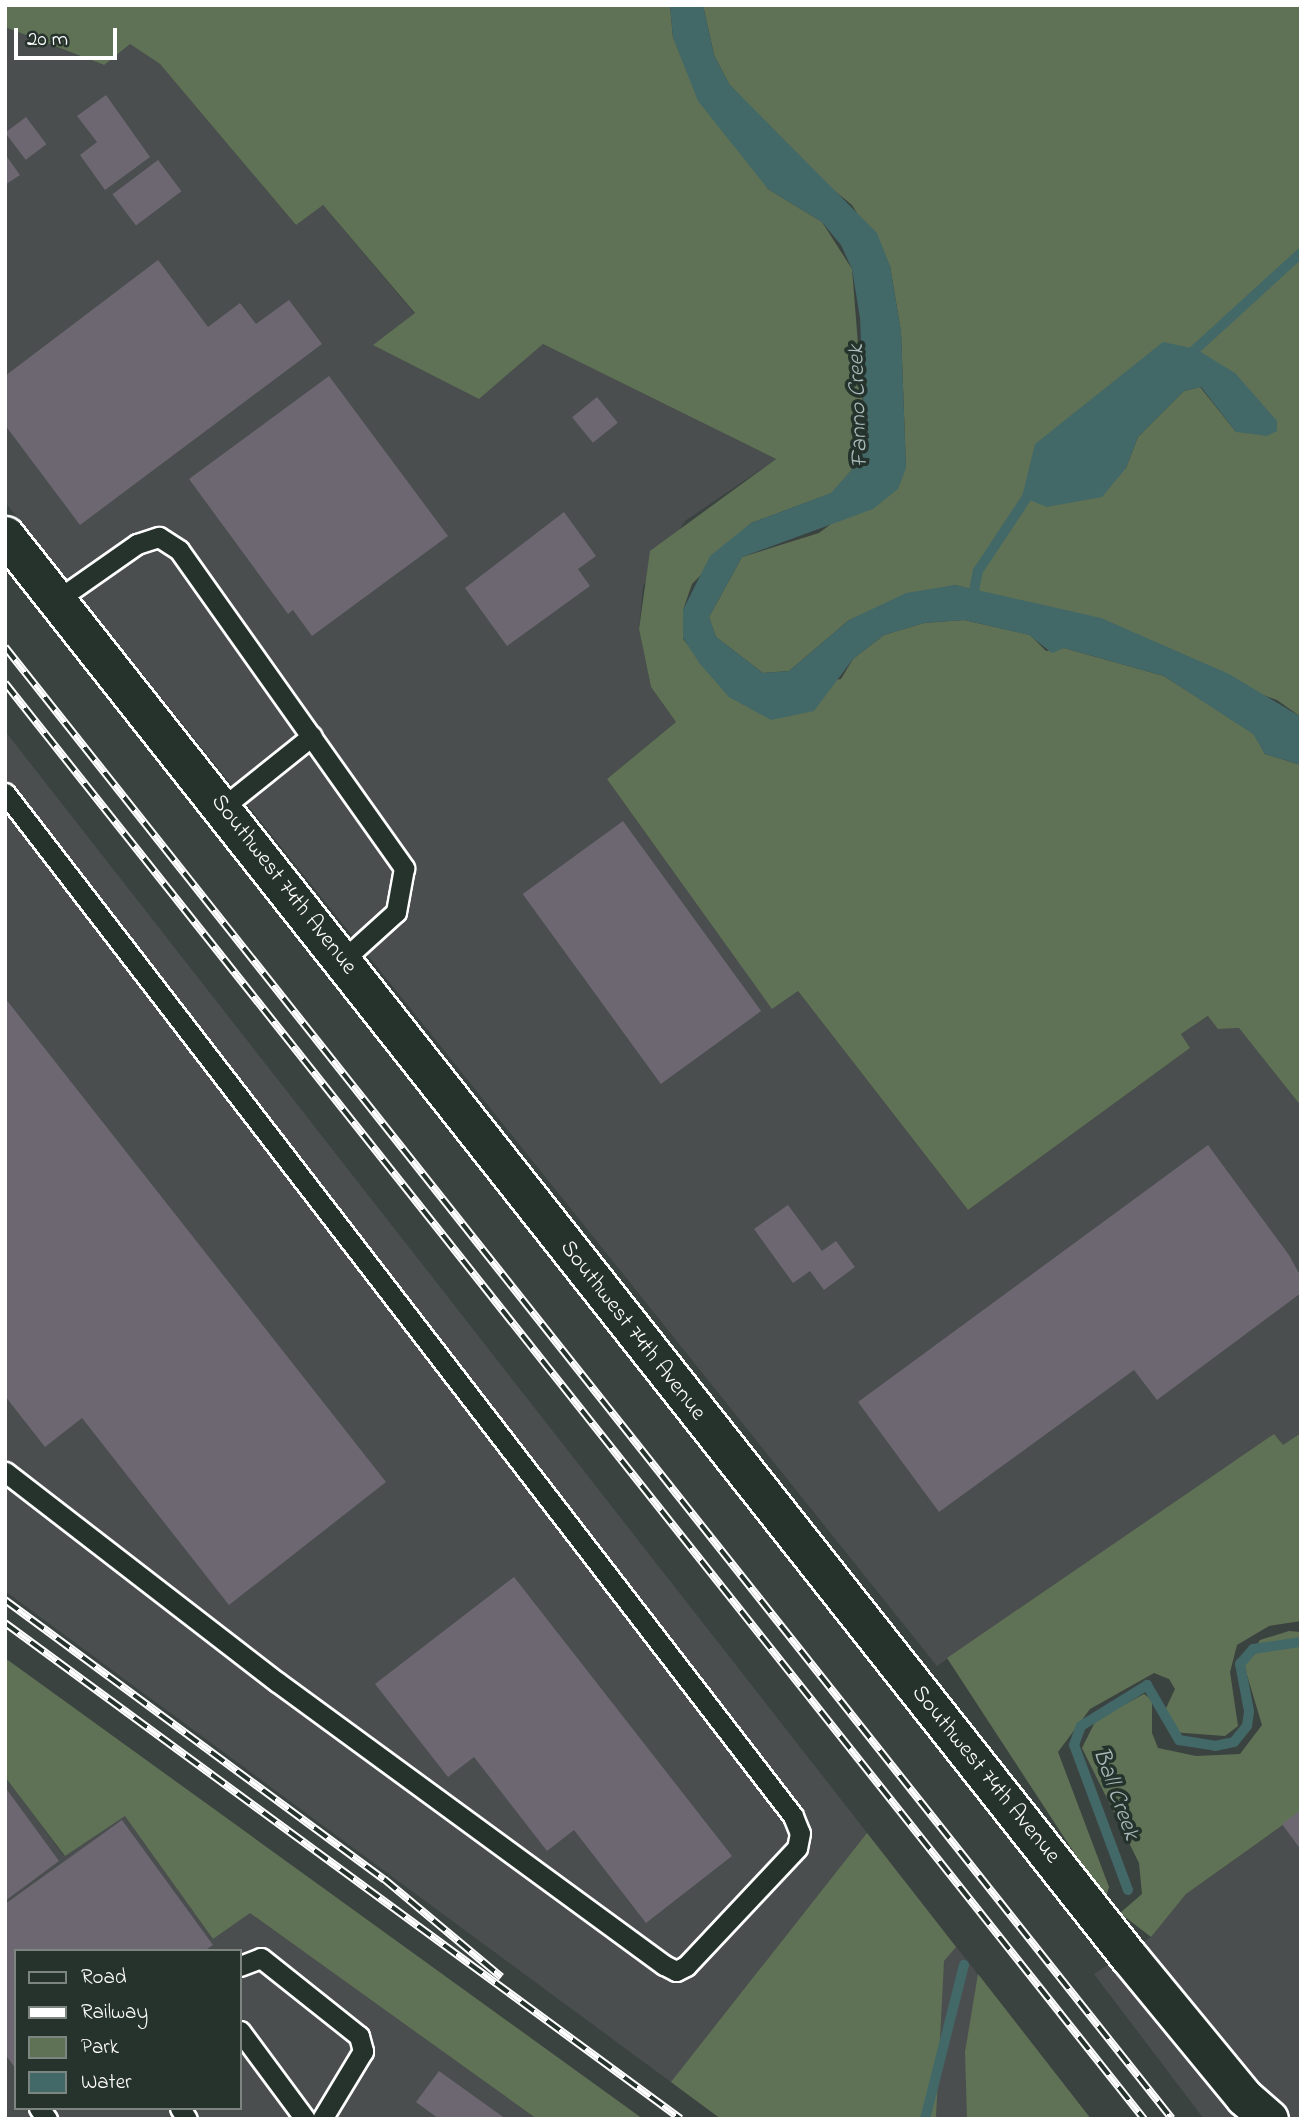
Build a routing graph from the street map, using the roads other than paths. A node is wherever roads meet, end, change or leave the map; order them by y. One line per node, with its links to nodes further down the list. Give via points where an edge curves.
1 (5, 535): 2 (street, Southwest 74th Avenue)
2 (57, 600): 3 (lane, via 137,544 159,537 179,550); 5 (street, Southwest 74th Avenue)
3 (312, 736): 5 (lane); 6 (lane, via 404,867 396,912)
4 (5, 793): 7 (lane, via 793,1816 800,1833 797,1848 686,1966 676,1971 277,1682)
5 (222, 808): 6 (street, Southwest 74th Avenue)
6 (342, 961): 12 (street, Southwest 74th Avenue, via 1129,1957 1244,2097)
7 (5, 1472)
8 (242, 1965): 11 (lane, via 261,1958 359,2036 363,2051)
9 (242, 2034): 10 (lane)
10 (305, 2119)
11 (322, 2119)
12 (1269, 2119)

